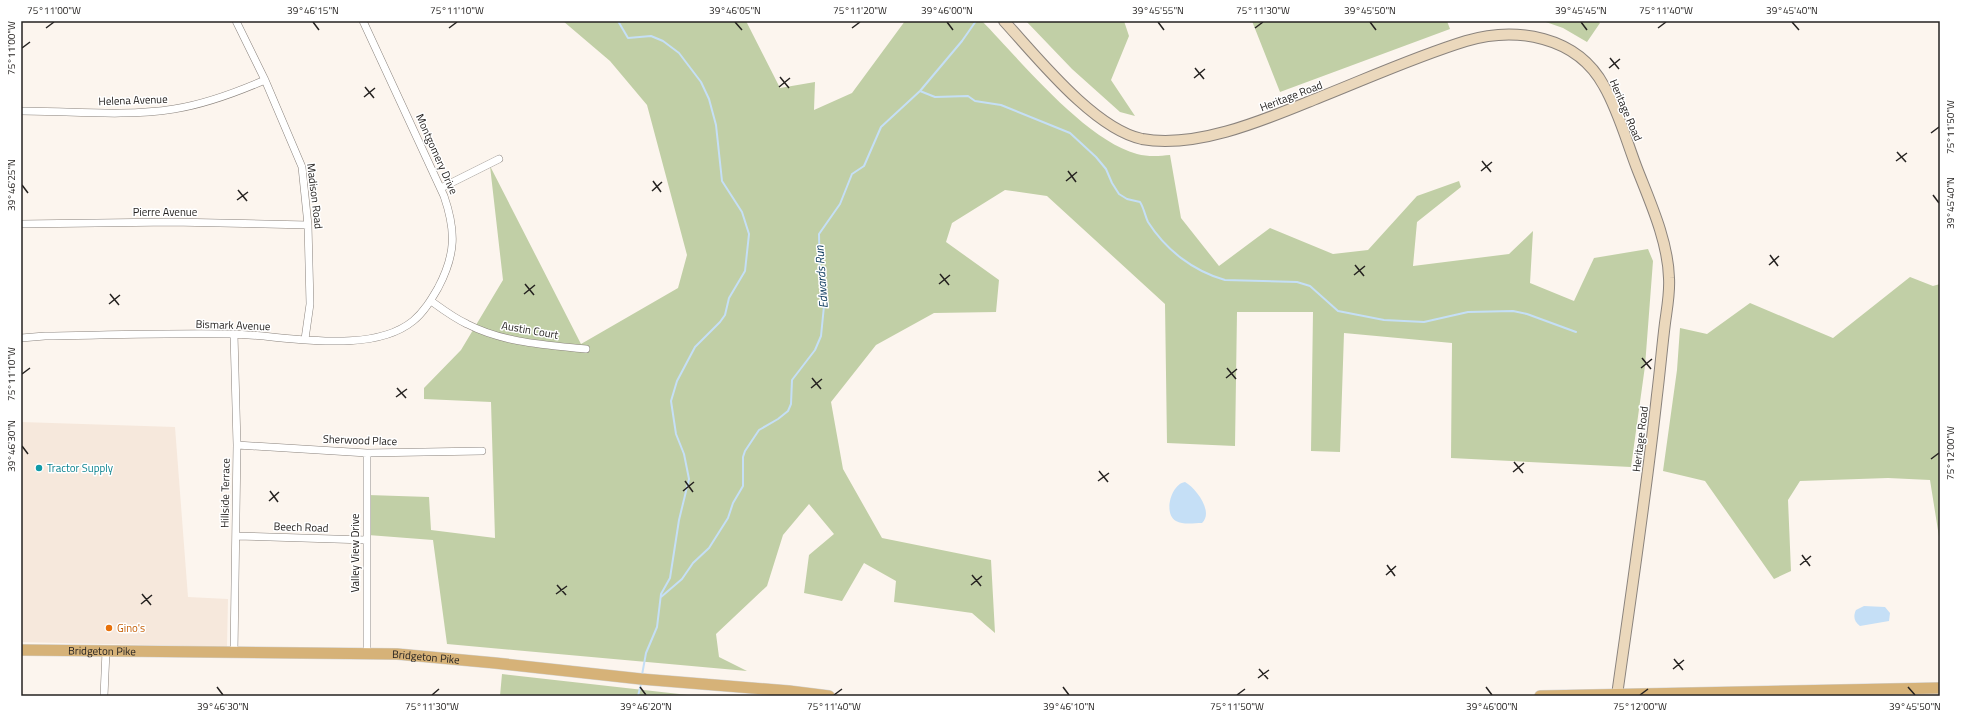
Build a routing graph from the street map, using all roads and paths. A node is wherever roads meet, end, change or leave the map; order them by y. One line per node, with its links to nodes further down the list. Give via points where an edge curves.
1 (236, 21): 4 (street, Madison Road)
2 (363, 21): 7 (street, Montgomery Drive)
3 (1004, 21): 26 (street, Heritage Road, via 1098,117 1125,133 1150,140 1200,136 1241,127 1453,46 1497,34 1524,34 1547,40 1575,54 1593,69 1610,97 1643,184 1665,248 1669,276 1652,437)
4 (265, 80): 5 (street, Helena Avenue, via 211,101 174,109 109,113); 9 (street, Madison Road, via 302,167)
5 (21, 111)
6 (499, 159): 7 (street)
7 (441, 188): 10 (street, Montgomery Drive, via 452,218 452,254)
8 (21, 224): 9 (street, Pierre Avenue, via 172,222)
9 (308, 225): 13 (street, Madison Road, via 310,304)
10 (431, 301): 13 (street, Bismark Avenue, via 412,322 374,338 342,341); 14 (street, Austin Court, via 467,324 503,338)
11 (234, 334): 12 (street, Bismark Avenue); 13 (street, Bismark Avenue); 15 (street, Hillside Terrace)
12 (21, 338)
13 (305, 339)
14 (586, 349)
15 (237, 445): 17 (street, Sherwood Place); 18 (street, Hillside Terrace)
16 (482, 451): 17 (street, Sherwood Place)
17 (368, 453): 19 (street, Valley View Drive)
18 (236, 536): 19 (street, Beech Road); 22 (street, Hillside Terrace)
19 (366, 540): 23 (street, Valley View Drive)
20 (21, 650): 21 (main road, Bridgeton Pike)
21 (106, 651): 22 (main road, Bridgeton Pike); 27 (street)
22 (234, 653): 23 (main road, Bridgeton Pike)
23 (366, 653): 25 (main road, Bridgeton Pike, via 495,662)
24 (1940, 688): 26 (main road)
25 (814, 695): 28 (main road, Bridgeton Pike)
26 (1617, 695): 29 (main road)
27 (104, 696)
28 (829, 696)
29 (1540, 696)

